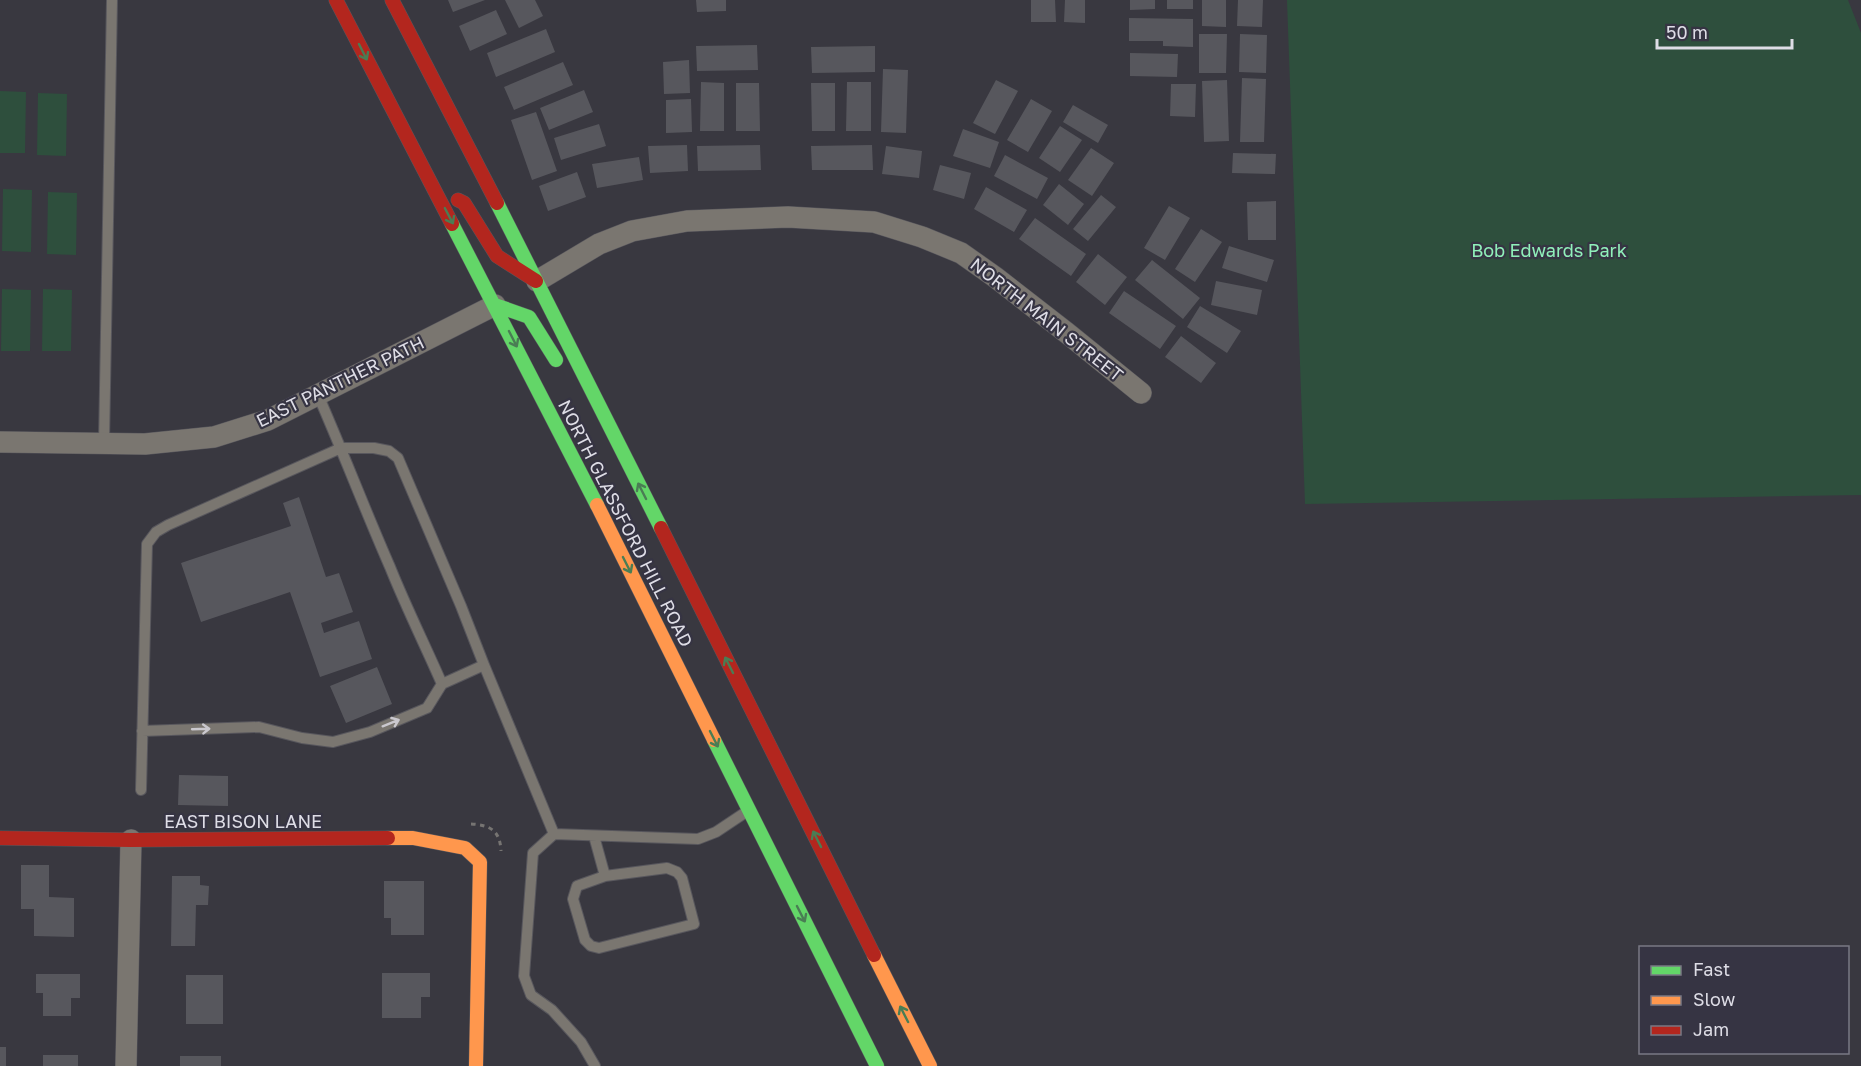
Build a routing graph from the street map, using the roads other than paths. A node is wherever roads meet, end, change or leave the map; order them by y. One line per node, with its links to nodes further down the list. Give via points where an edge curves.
1 (112, 0): 13 (lane)
2 (336, 0): 4 (main road, NORTH GLASSFORD HILL ROAD, one-way to 4)
3 (392, 0): 5 (main road, NORTH GLASSFORD HILL ROAD)
4 (432, 183): 5 (main road, via 464,203 497,256); 6 (main road, NORTH GLASSFORD HILL ROAD, one-way to 6)
5 (537, 281): 9 (street, NORTH MAIN STREET, via 599,244 632,231 687,221 788,217 874,222 962,253); 11 (main road, NORTH GLASSFORD HILL ROAD)
6 (495, 304): 7 (main road, via 529,317); 10 (street, EAST PANTHER PATH); 19 (main road, NORTH GLASSFORD HILL ROAD, one-way to 19)
7 (564, 374)
8 (578, 390): 11 (main road)
9 (1141, 393)
10 (318, 394): 13 (street, EAST PANTHER PATH, via 268,420 214,437 145,444); 14 (lane)
11 (602, 411): 29 (main road, NORTH GLASSFORD HILL ROAD, one-way to 11)
12 (0, 442): 13 (street, EAST PANTHER PATH)
13 (104, 443)
14 (340, 448): 15 (lane, via 374,448 398,458); 16 (lane); 17 (lane, via 168,525 147,544)
15 (484, 665): 16 (lane); 20 (lane)
16 (442, 684): 17 (lane, one-way to 16, via 259,727 333,742 370,732 428,708)
17 (142, 731): 18 (lane)
18 (141, 790)
19 (749, 810): 21 (lane, via 698,839); 28 (main road, NORTH GLASSFORD HILL ROAD, one-way to 28)
20 (554, 834): 21 (lane); 27 (lane, via 533,853 524,976 531,995 552,1010 581,1041)
21 (594, 836): 24 (lane)
22 (0, 838): 23 (main road, EAST BISON LANE)
23 (131, 840): 25 (street); 26 (main road, EAST BISON LANE, via 413,838 465,848 480,862)
24 (604, 876): 24 (lane, via 577,886 573,898 585,940 591,946 599,948 694,924 677,872 667,868)
25 (126, 1066)
26 (476, 1066)
27 (595, 1066)
28 (877, 1066)
29 (930, 1066)

